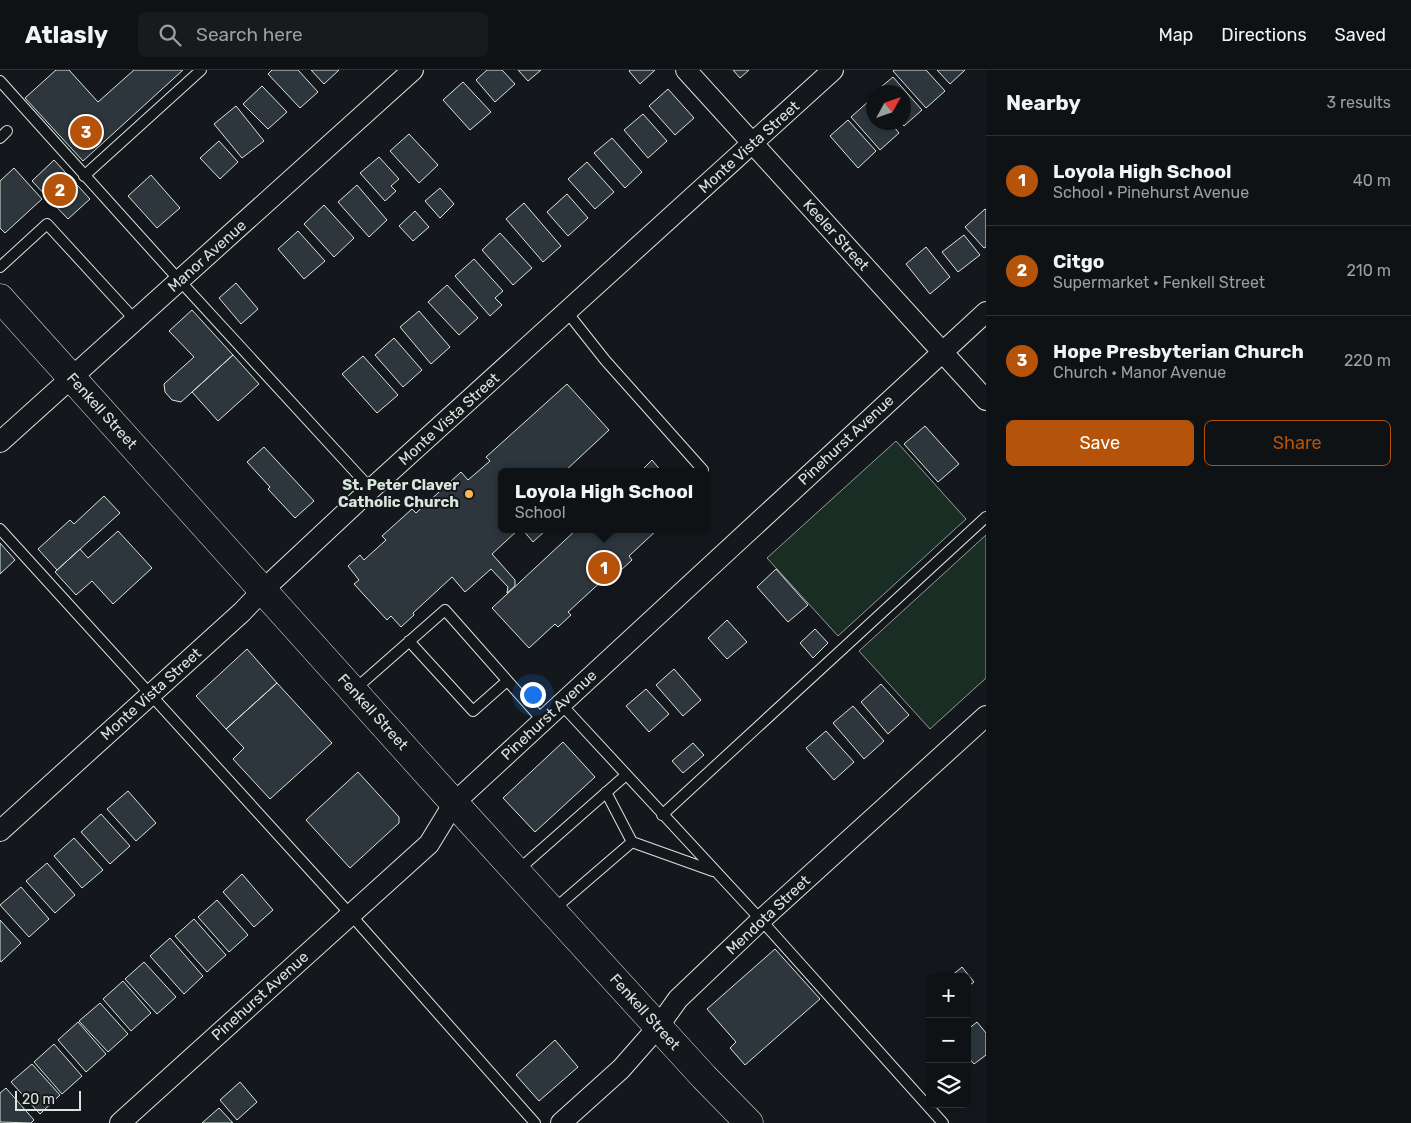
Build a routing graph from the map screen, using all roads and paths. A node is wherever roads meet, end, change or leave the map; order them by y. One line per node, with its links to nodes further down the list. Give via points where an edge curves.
1 (201, 70): 7 (lane)
2 (413, 70): 9 (street, Manor Avenue)
3 (686, 70): 6 (street, Keeler Street)
4 (833, 70): 6 (street, Monte Vista Street)
5 (0, 80): 7 (lane)
6 (753, 144): 11 (street, Monte Vista Street); 14 (street, Keeler Street)
7 (84, 176): 9 (lane)
8 (0, 267): 13 (lane, via 48,224)
9 (180, 281): 13 (street, Manor Avenue); 19 (lane)
10 (0, 298): 15 (street, Fenkell Street)
11 (567, 312): 18 (lane); 19 (street, Monte Vista Street)
12 (986, 312): 14 (street, Pinehurst Avenue)
13 (136, 320): 15 (street, Manor Avenue)
14 (942, 351): 16 (street, Keeler Street); 27 (street, Pinehurst Avenue)
15 (72, 378): 17 (street, Manor Avenue); 22 (street, Fenkell Street)
16 (986, 400)
17 (0, 442)
18 (701, 468)
19 (371, 488): 22 (street, Monte Vista Street)
20 (986, 517): 33 (lane)
21 (0, 529): 26 (lane)
22 (263, 590): 25 (street, Fenkell Street); 26 (street, Monte Vista Street)
23 (409, 641): 24 (lane, via 473,711); 24 (lane, via 445,610); 25 (lane)
24 (507, 680): 29 (lane)
25 (353, 690): 32 (street, Fenkell Street)
26 (151, 694): 34 (street, Monte Vista Street); 39 (lane)
27 (561, 704): 29 (street, Pinehurst Avenue); 30 (lane)
28 (986, 716): 40 (street, Mendota Street)
29 (543, 721): 32 (street, Pinehurst Avenue)
30 (626, 774): 31 (lane); 33 (lane)
31 (606, 792): 35 (lane); 36 (lane)
32 (454, 803): 36 (street, Fenkell Street); 39 (street, Pinehurst Avenue, via 429,844)
33 (662, 815): 37 (lane)
34 (0, 831)
35 (632, 842): 37 (lane); 38 (lane)
36 (517, 871): 38 (street, Fenkell Street)
37 (716, 872): 40 (lane)
38 (553, 911): 41 (street, Fenkell Street)
39 (351, 915): 42 (street, Pinehurst Avenue); 43 (lane)
40 (761, 920): 41 (street, Mendota Street, via 678,999); 46 (lane)
41 (658, 1026): 44 (street, Mendota Street, via 621,1069); 45 (street, Fenkell Street)
42 (120, 1123)
43 (535, 1123)
44 (561, 1123)
45 (749, 1123)
46 (944, 1123)

